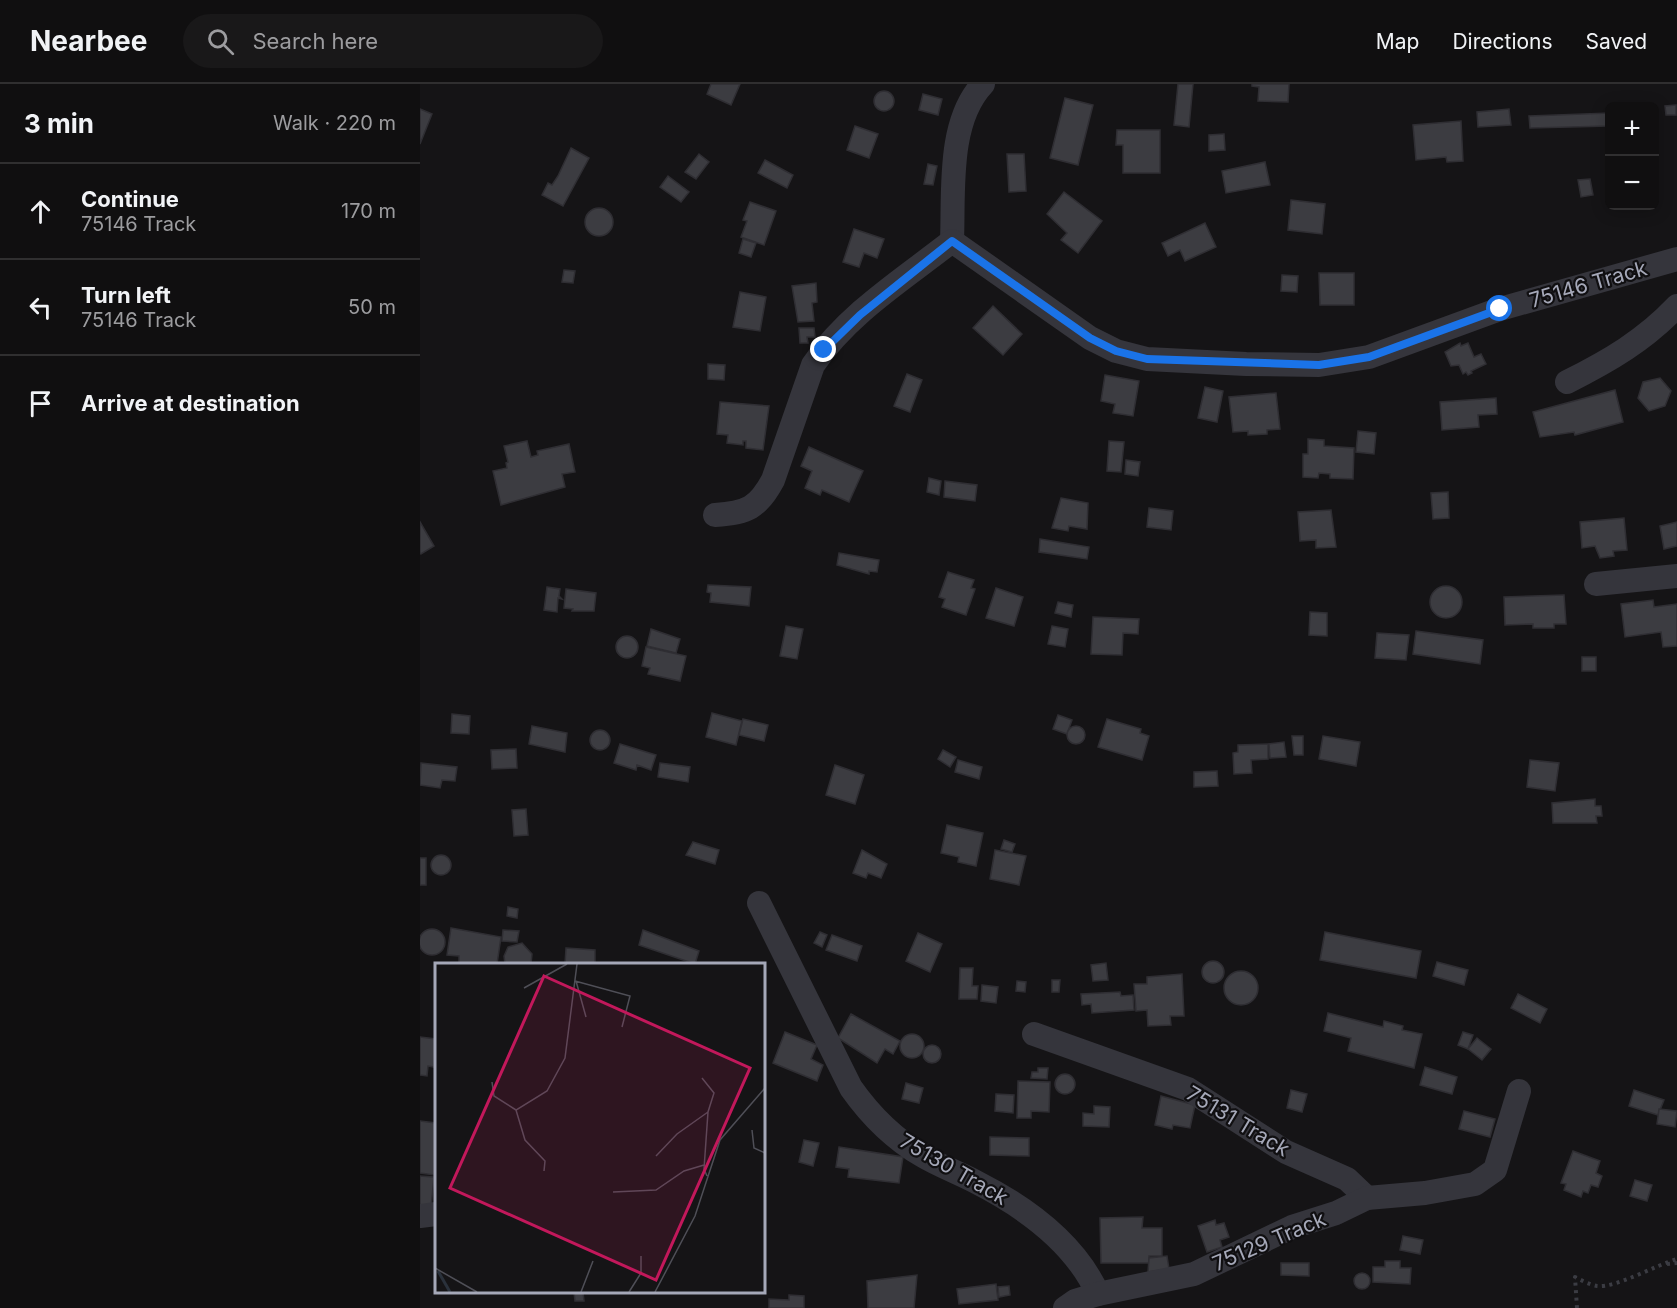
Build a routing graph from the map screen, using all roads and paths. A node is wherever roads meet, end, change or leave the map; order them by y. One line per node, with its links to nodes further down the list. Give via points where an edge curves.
1 (983, 84): 2 (street, via 972,98 961,126)
2 (952, 241): 3 (street, 75146 Track, via 1090,338 1116,351 1147,359 1246,364 1319,365 1369,357 1500,309); 6 (street, via 860,315 824,350 813,365 764,497 741,512)
3 (1677, 259)
4 (1677, 306): 5 (street, via 1630,348)
5 (1567, 382)
6 (715, 514)
7 (1677, 576): 8 (street)
8 (1596, 584)
9 (759, 903): 16 (street, 75130 Track, via 850,1088 867,1111 923,1156 1022,1208 1058,1238)
10 (1034, 1034): 12 (street, 75131 Track, via 1188,1089 1286,1152 1347,1179)
11 (1519, 1091): 12 (street, 75129 Track, via 1494,1170 1475,1184)
12 (1367, 1198): 16 (street, 75129 Track, via 1292,1227 1194,1274)
13 (435, 1214): 14 (street)
14 (420, 1216)
15 (1677, 1261): 18 (path, via 1660,1264 1629,1280 1598,1286 1575,1277)
16 (1098, 1294): 17 (street, 75129 Track)
17 (1065, 1308)
18 (1576, 1308)

